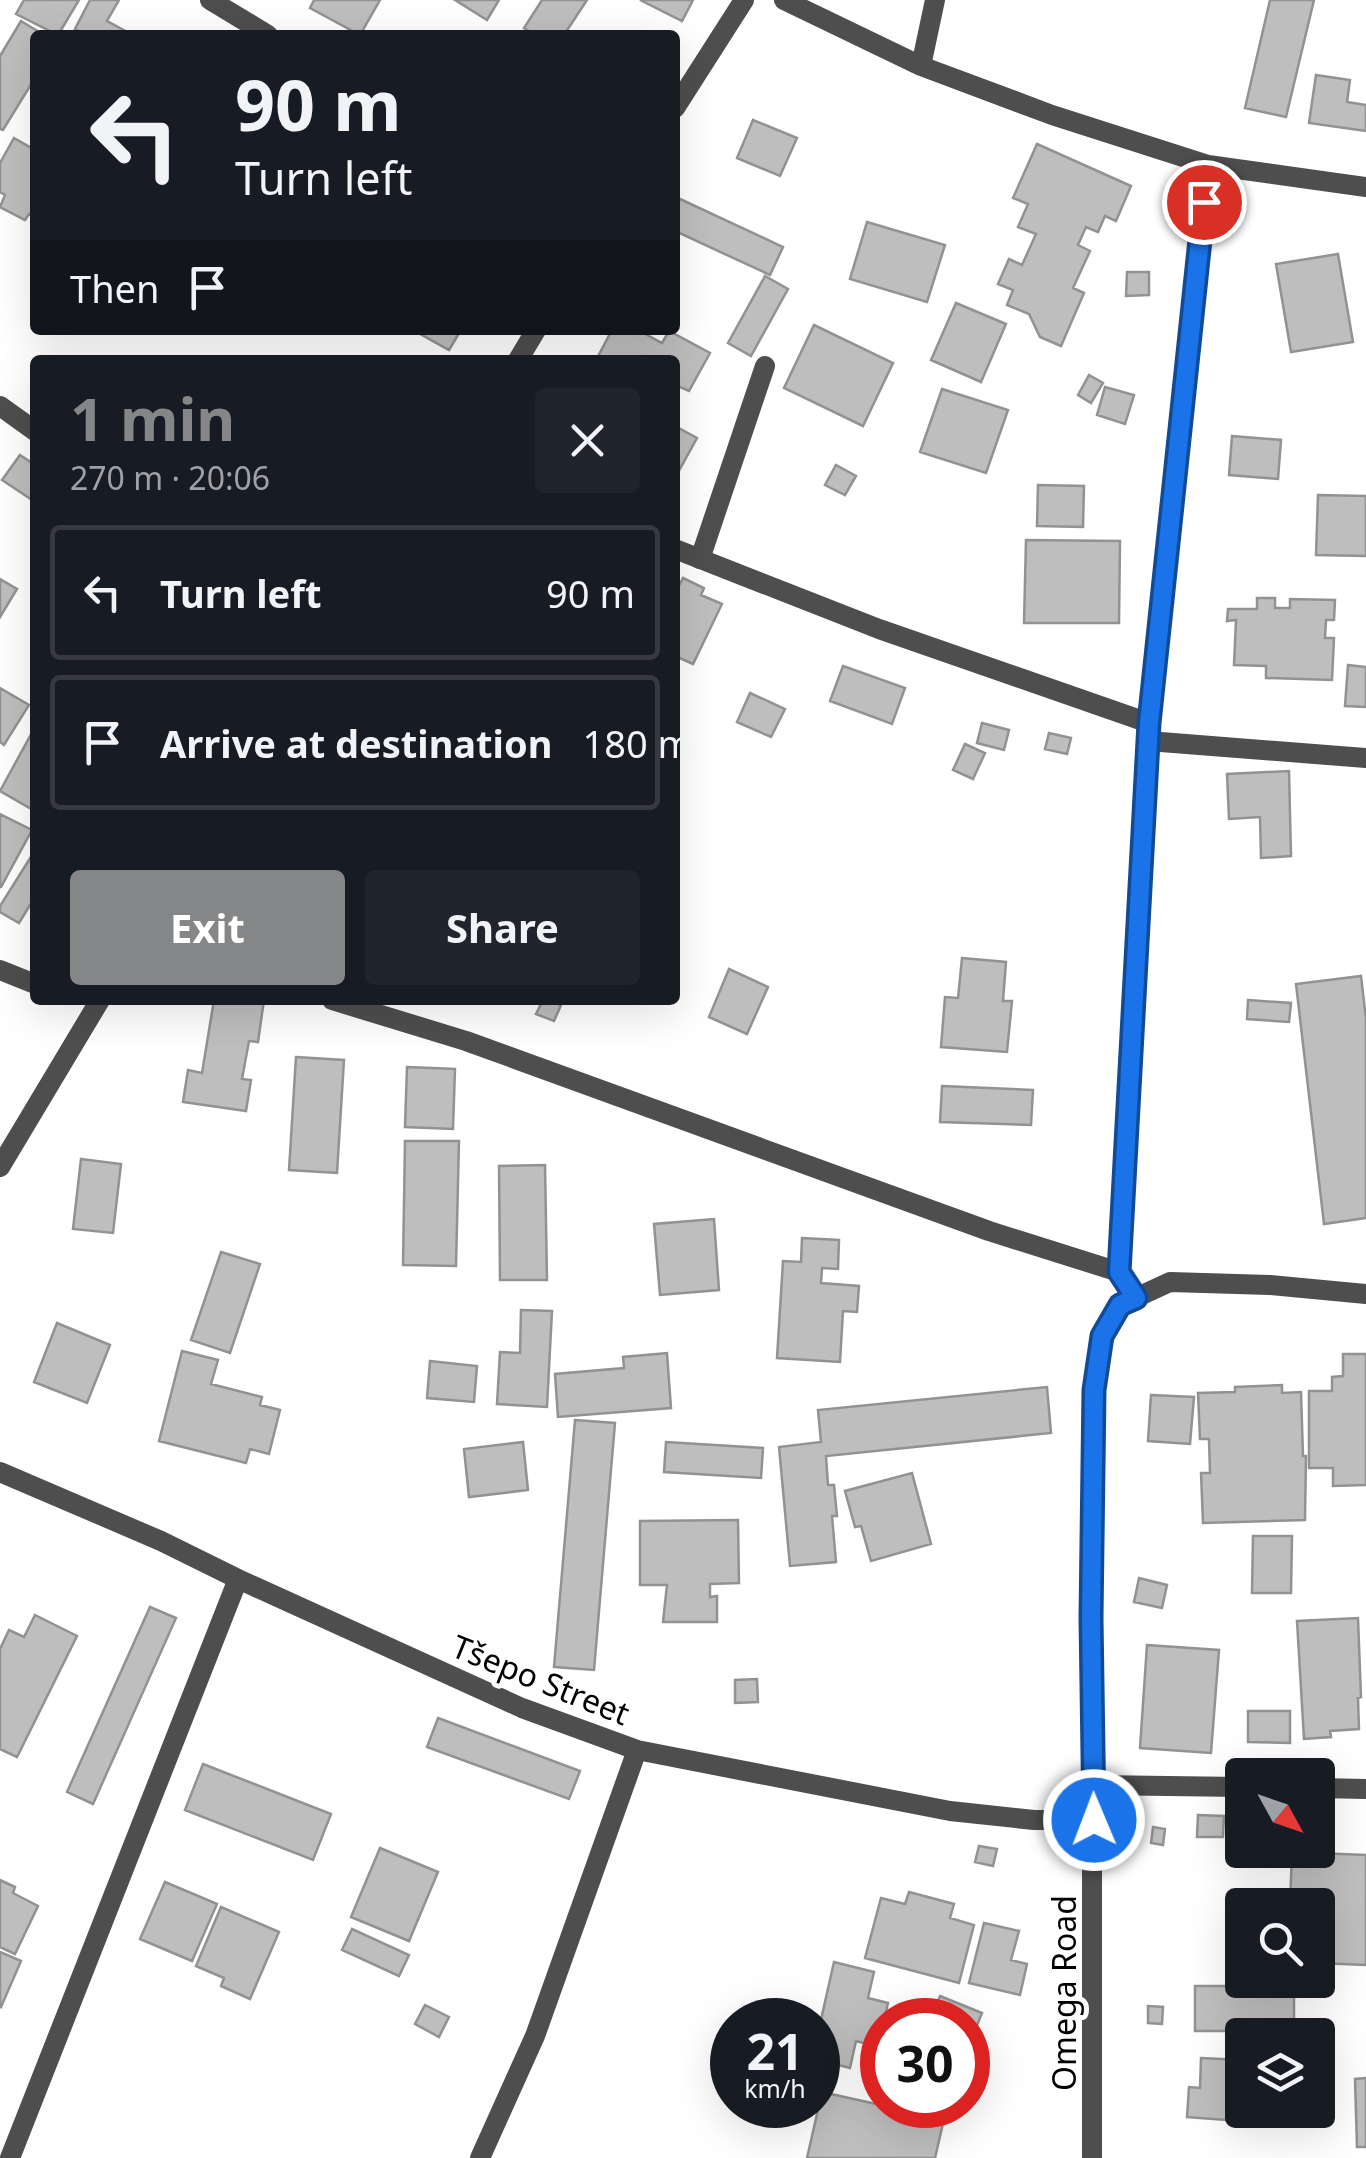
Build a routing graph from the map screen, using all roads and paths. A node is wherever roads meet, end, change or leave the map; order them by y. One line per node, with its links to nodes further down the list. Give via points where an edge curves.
1 (210, 0): 5 (street)
2 (744, 0): 7 (street)
3 (784, 0): 6 (street)
4 (935, 0): 6 (street)
5 (260, 30)
6 (921, 66): 8 (street)
7 (680, 100)
8 (1208, 165): 9 (street); 15 (street)
9 (1366, 187)
10 (766, 366): 14 (street)
11 (0, 406): 12 (street)
12 (30, 427)
13 (680, 551): 14 (street)
14 (700, 559): 15 (street)
15 (1149, 732): 16 (street); 22 (street)
16 (1366, 758)
17 (0, 970): 18 (street)
18 (30, 982)
19 (90, 1005): 21 (street)
20 (348, 1005): 22 (street)
21 (0, 1167)
22 (1119, 1272): 24 (street)
23 (1366, 1294): 24 (street, Omega Road, via 1170,1282)
24 (1136, 1298): 28 (street, Omega Road, via 1120,1305 1102,1336 1094,1390)
25 (0, 1472): 26 (street, Tšepo Street)
26 (238, 1579): 27 (street, Tšepo Street, via 522,1708); 33 (street)
27 (638, 1750): 32 (street, Tšepo Street, via 950,1810); 34 (street, via 535,2036)
28 (1093, 1785): 29 (street); 32 (street, Omega Road)
29 (1225, 1787)
30 (1335, 1788): 31 (street)
31 (1366, 1788)
32 (1094, 1820): 35 (street, Omega Road)
33 (10, 2158)
34 (480, 2158)
35 (1092, 2158)

